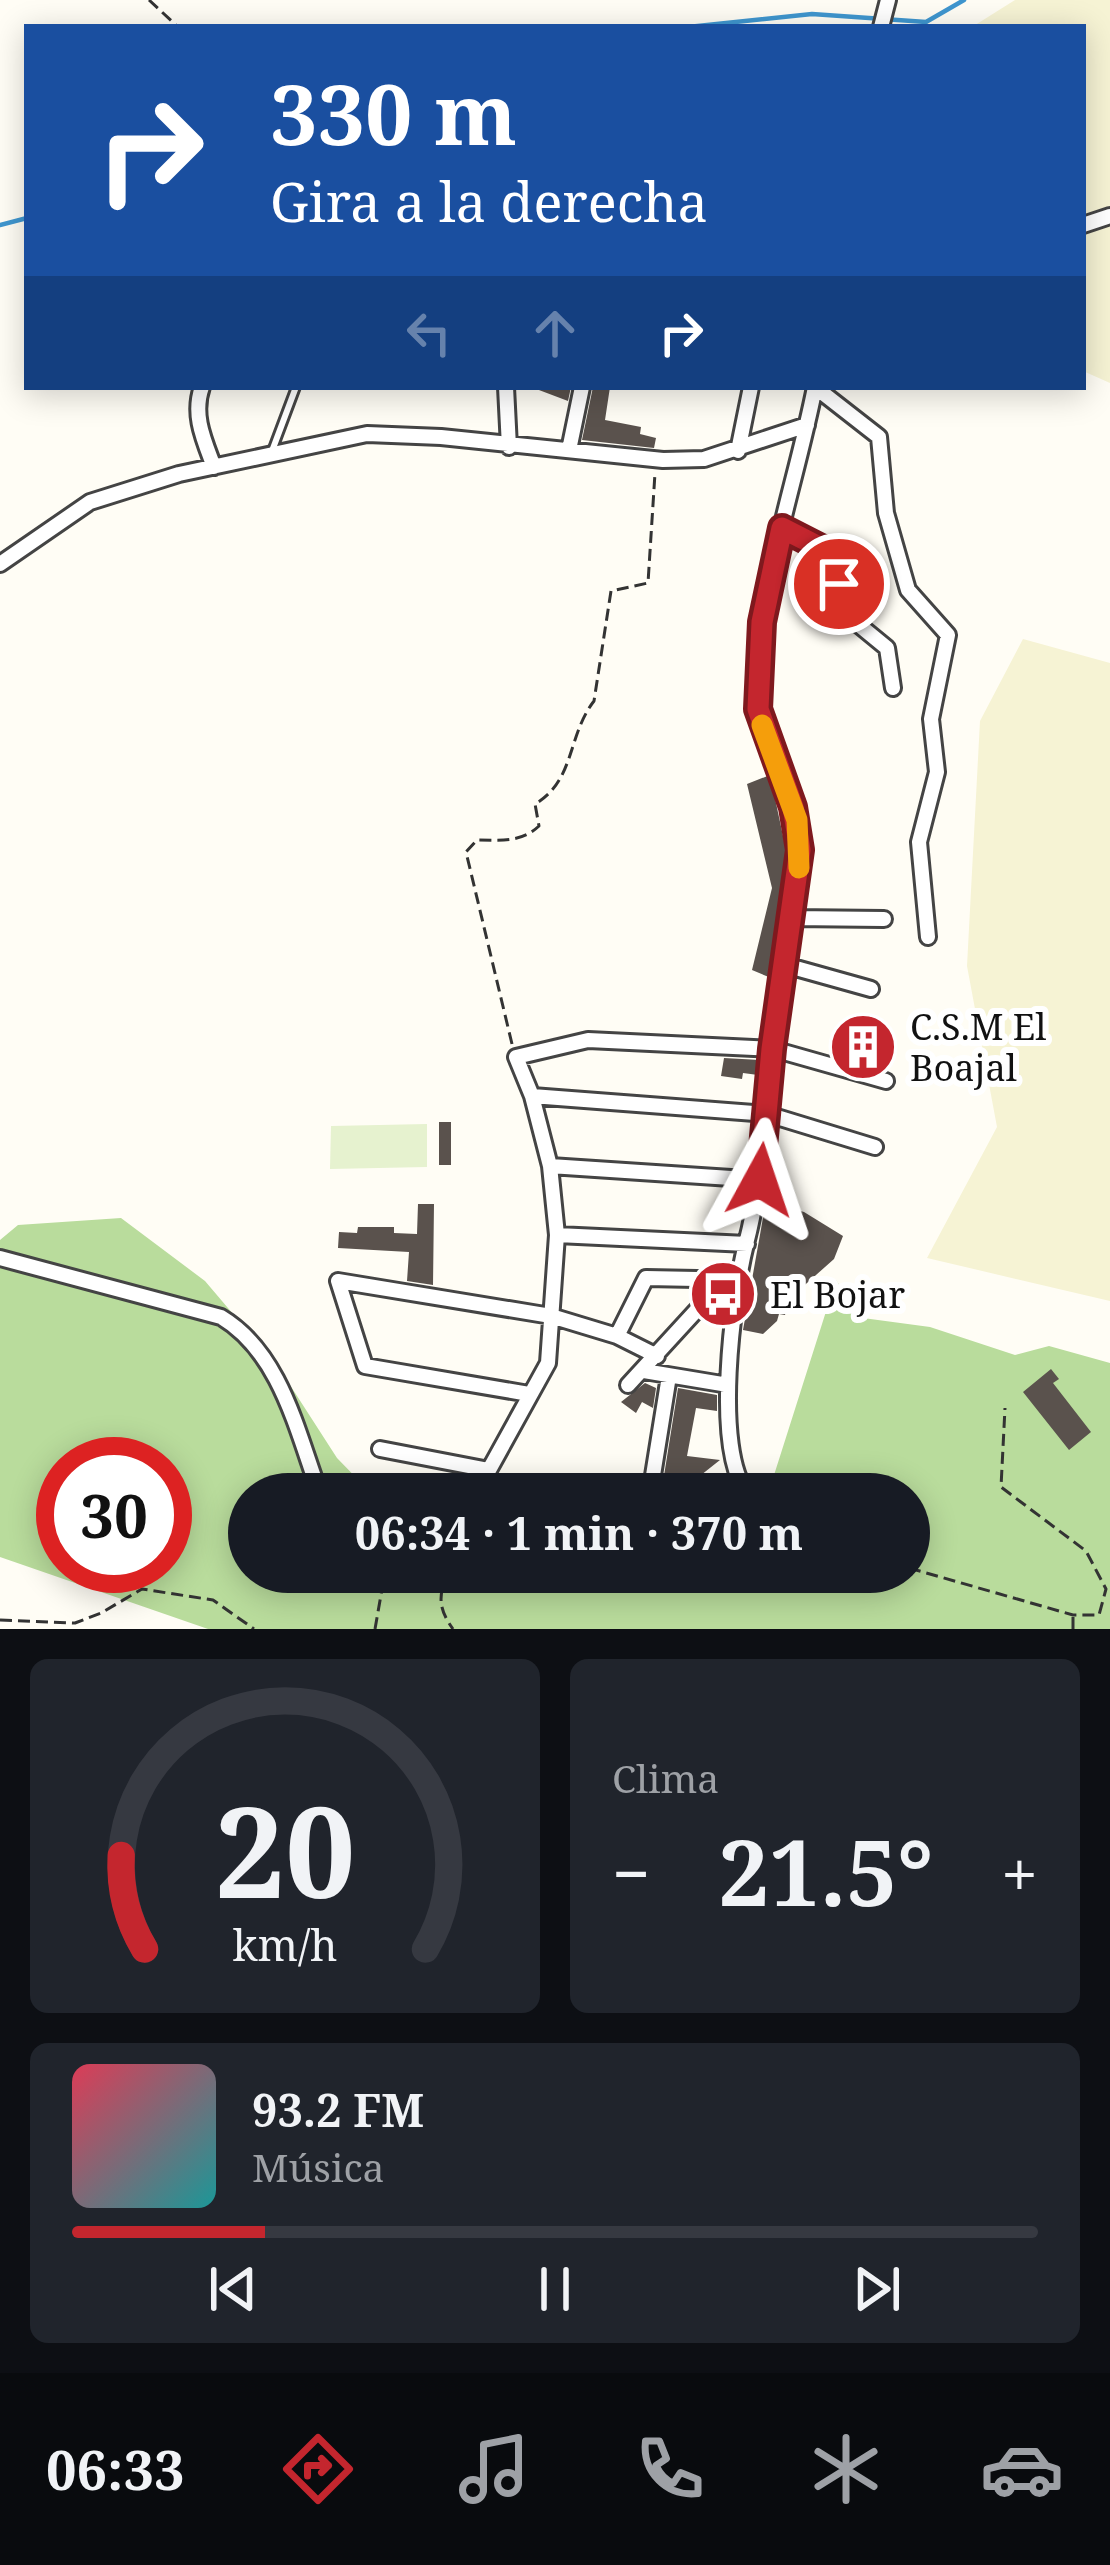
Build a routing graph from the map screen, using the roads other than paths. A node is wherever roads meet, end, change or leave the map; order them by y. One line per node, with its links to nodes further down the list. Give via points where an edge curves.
1 (201, 390): 13 (street, via 196,403)
2 (295, 390): 12 (lane)
3 (506, 390): 9 (street)
4 (581, 390): 10 (street)
5 (750, 390): 11 (street)
6 (813, 390): 8 (street)
7 (818, 390): 19 (street, via 879,436 886,513 908,590 948,635 931,719 938,772 919,842)
8 (807, 425): 11 (street); 14 (street)
9 (509, 447): 10 (street); 12 (street, via 367,434)
10 (568, 450): 11 (street, via 656,459)
11 (738, 451)
12 (271, 454): 13 (street)
13 (214, 466): 15 (street, via 90,502)
14 (782, 528): 16 (street, via 827,551 859,625 887,648); 17 (street, via 762,622 758,696 800,834)
15 (0, 564)
16 (893, 688)
17 (792, 918): 18 (street); 20 (street)
18 (884, 919)
19 (928, 937)
20 (785, 965): 21 (street); 22 (street)
21 (871, 989)
22 (772, 1049): 23 (street); 24 (street, via 588,1040 515,1057); 25 (street)
23 (886, 1081)
24 (532, 1096): 25 (street); 27 (street)
25 (766, 1114): 26 (street); 28 (street)
26 (875, 1147)
27 (550, 1166): 28 (street); 29 (street)
28 (760, 1180): 30 (street)
29 (557, 1235): 30 (street); 34 (street)
30 (747, 1244): 32 (street)
31 (0, 1258): 43 (street, via 240,1328 270,1366)
32 (735, 1288): 33 (street); 40 (street)
33 (716, 1289): 35 (street, via 697,1279 646,1278); 36 (street)
34 (550, 1316): 35 (street); 41 (street, via 548,1363); 41 (street, via 338,1281 365,1366)
35 (617, 1336): 36 (street)
36 (656, 1355): 37 (street)
37 (644, 1371): 38 (street); 39 (street)
38 (669, 1376): 40 (street); 44 (street)
39 (628, 1385)
40 (728, 1385): 45 (street)
41 (530, 1394): 42 (street, via 489,1470)
42 (380, 1449)
43 (312, 1473)
44 (653, 1473)
45 (740, 1473)

